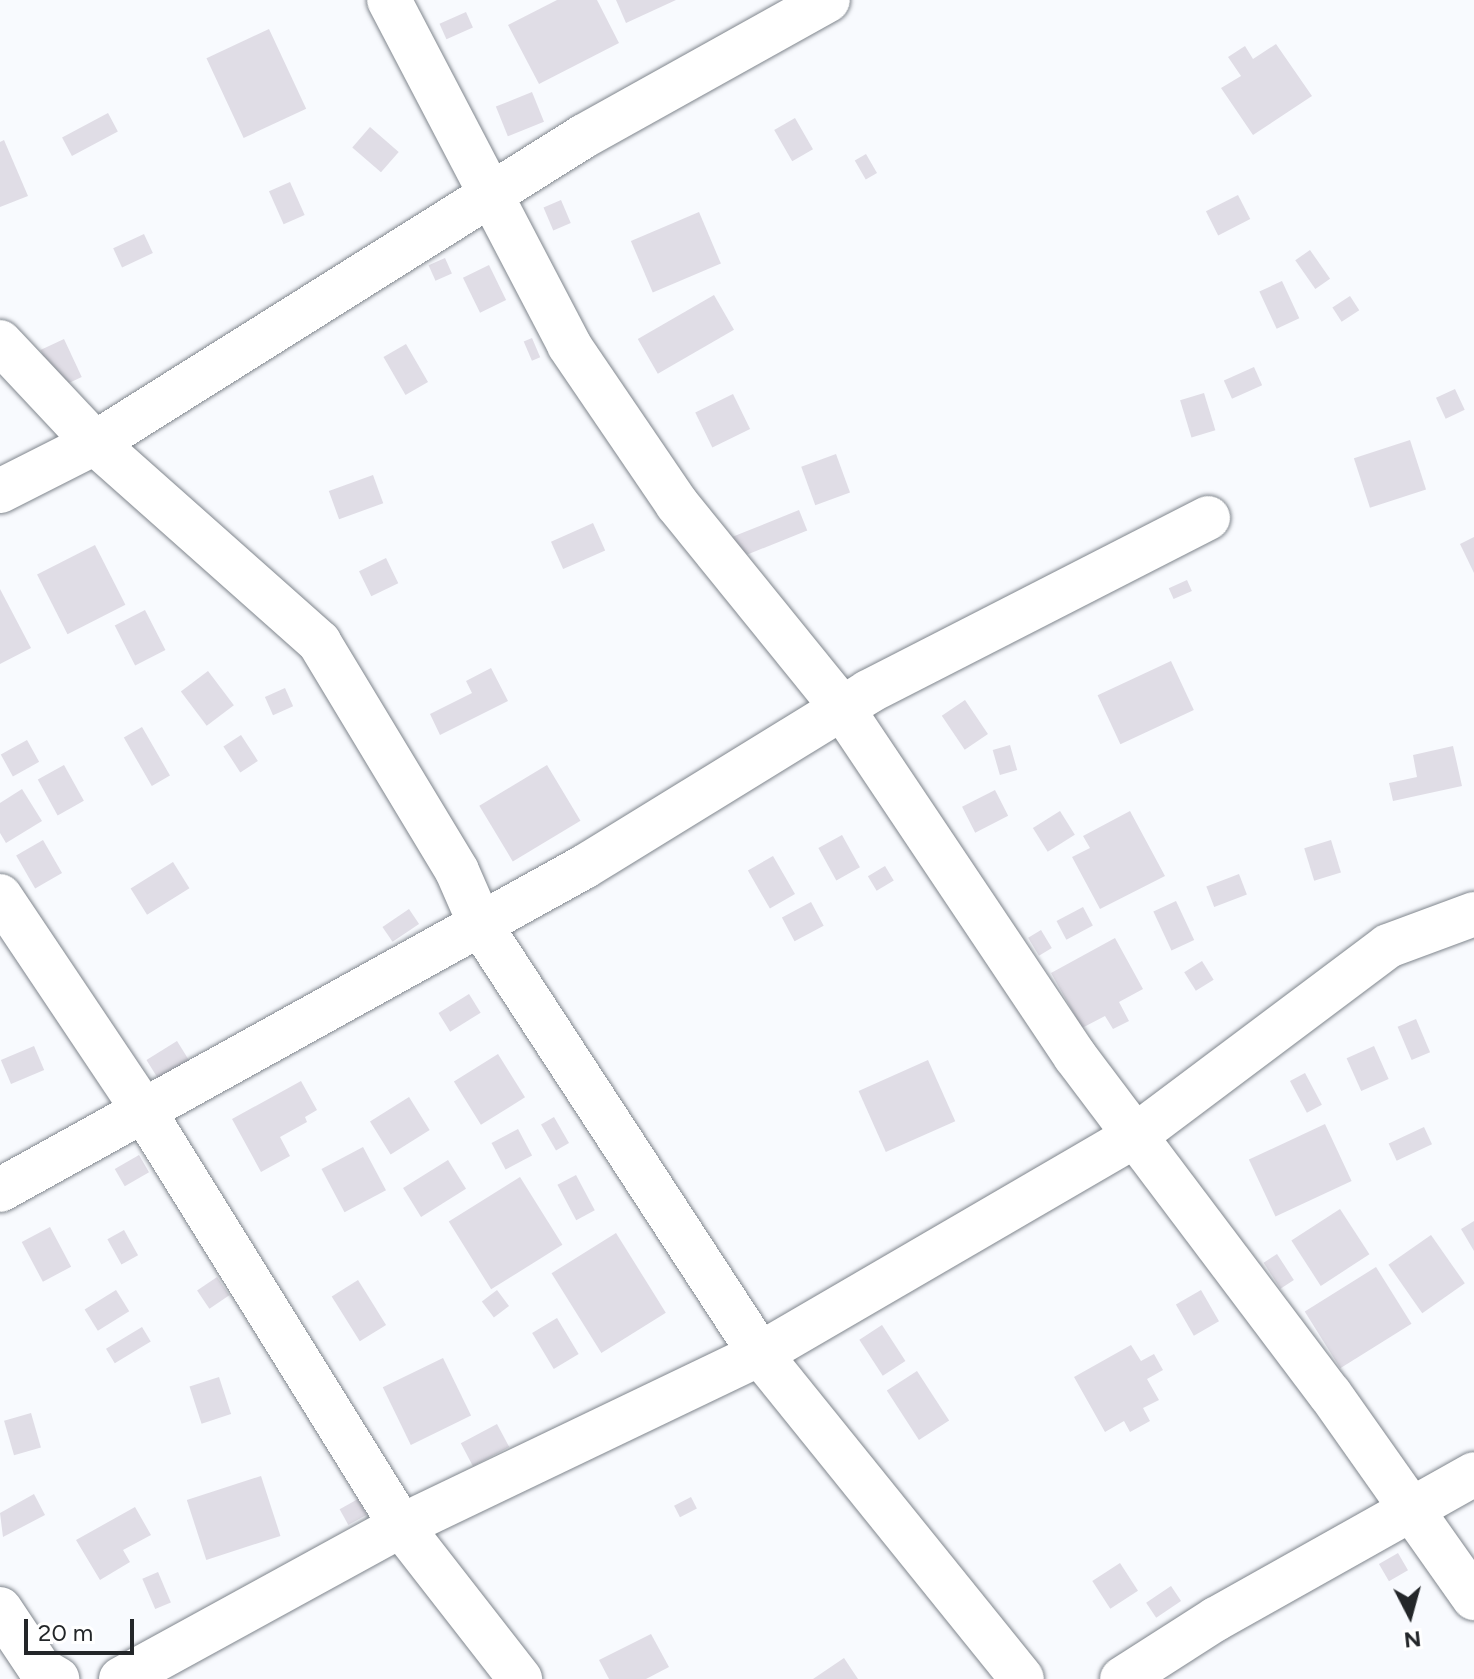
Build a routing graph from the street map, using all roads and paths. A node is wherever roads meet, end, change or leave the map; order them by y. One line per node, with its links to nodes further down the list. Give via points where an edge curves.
1 (389, 0): 3 (street)
2 (828, 0): 3 (street)
3 (490, 194): 5 (street); 8 (street, via 569,345 677,504)
4 (0, 342): 5 (street)
5 (95, 443): 6 (street); 11 (street, via 319,642 457,871)
6 (0, 491)
7 (1208, 518): 8 (street)
8 (842, 708): 11 (street); 13 (street, via 1075,1056)
9 (0, 896): 12 (street)
10 (1474, 914): 13 (street, via 1388,946)
11 (481, 926): 12 (street); 15 (street)
12 (142, 1108): 14 (street); 18 (street)
13 (1135, 1136): 15 (street); 17 (street)
14 (0, 1190)
15 (760, 1354): 18 (street); 24 (street)
16 (1474, 1474): 17 (street)
17 (1413, 1512): 19 (street); 25 (street, via 1216,1619)
18 (401, 1526): 22 (street); 23 (street)
19 (1474, 1598)
20 (0, 1609): 21 (street, via 40,1669)
21 (57, 1679)
22 (121, 1679)
23 (520, 1679)
24 (1022, 1679)
25 (1122, 1679)

